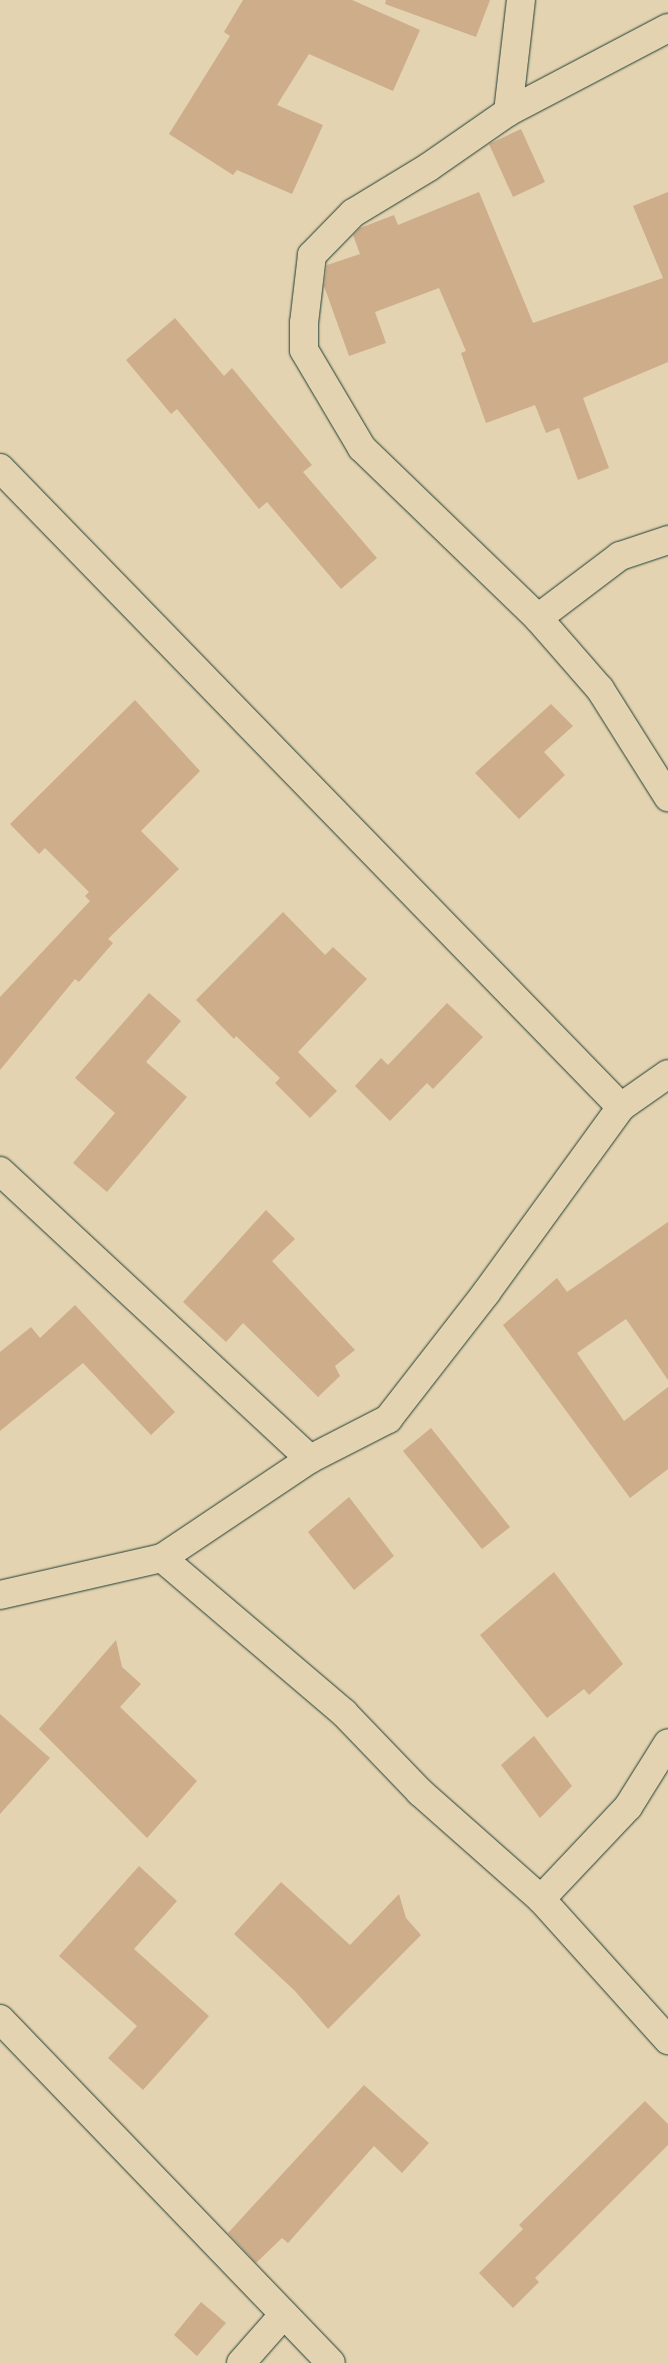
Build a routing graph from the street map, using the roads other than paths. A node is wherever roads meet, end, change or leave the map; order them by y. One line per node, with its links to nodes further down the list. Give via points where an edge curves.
1 (521, 0): 3 (street)
2 (668, 28): 3 (street)
3 (508, 112): 6 (street, via 429,168 353,213 312,255 305,296 304,350 362,448)
4 (0, 468): 9 (street)
5 (668, 540): 6 (street, via 620,556)
6 (538, 618): 7 (street, via 600,689)
7 (668, 797)
8 (668, 1074): 9 (street)
9 (621, 1107): 11 (street, via 486,1293 388,1419)
10 (0, 1172): 11 (street)
11 (310, 1459): 12 (street)
12 (162, 1558): 13 (street); 15 (street, via 344,1713 420,1792)
13 (0, 1595)
14 (668, 1743): 15 (street, via 628,1807)
15 (541, 1899): 17 (street)
16 (0, 2019): 18 (street)
17 (668, 2040)
18 (284, 2314): 19 (street); 20 (street)
19 (241, 2363)
20 (331, 2363)

